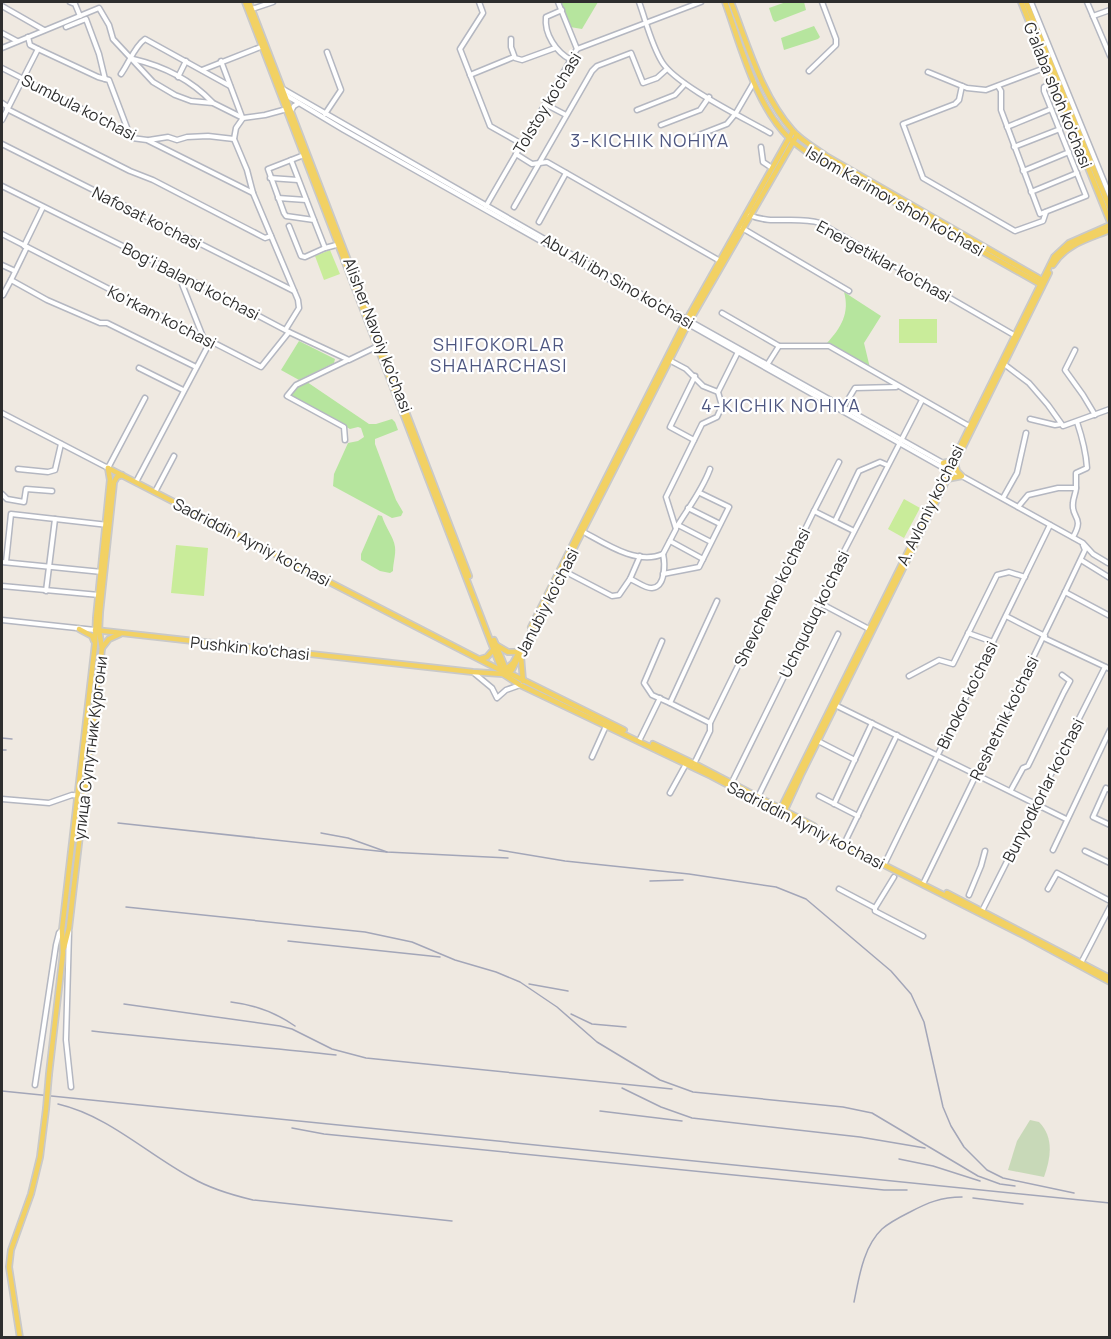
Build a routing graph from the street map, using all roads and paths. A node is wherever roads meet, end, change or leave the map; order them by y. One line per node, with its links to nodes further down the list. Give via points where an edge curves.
1 (70, 2): 19 (street)
2 (247, 2): 16 (main road, Alisher Navoiy ko'chasi)
3 (273, 2): 16 (street)
4 (478, 2): 48 (street, via 483,13 460,49)
5 (558, 2): 17 (street)
6 (639, 2): 21 (street)
7 (701, 2): 21 (street, Tolstoy ko'chasi)
8 (725, 2): 52 (main road, Islom Karimov shoh ko'chasi)
9 (731, 2): 78 (main road, Islom Karimov shoh ko'chasi, via 761,79)
10 (822, 2): 45 (street, via 836,45)
11 (1021, 2): 41 (main road, G'alaba shoh ko'chasi)
12 (1026, 2): 36 (main road, G'alaba shoh ko'chasi)
13 (1031, 2): 36 (street)
14 (1087, 2): 20 (street)
15 (2, 6): 23 (street)
16 (250, 10): 28 (main road, Alisher Navoiy ko'chasi); 58 (main road, Alisher Navoiy ko'chasi)
17 (561, 10): 30 (street, via 546,17 545,23); 32 (street)
18 (1110, 10): 20 (street)
19 (80, 16): 23 (street); 37 (street, via 99,8 113,39)
20 (1093, 16): 34 (street)
21 (646, 22): 32 (street, Tolstoy ko'chasi); 43 (street)
22 (66, 27): 51 (street, via 86,19)
23 (45, 30): 25 (street)
24 (2, 33): 27 (street)
25 (28, 37): 27 (street); 31 (street, via 30,45)
26 (511, 39): 35 (street)
27 (18, 42): 29 (street)
28 (262, 46): 40 (street); 58 (main road, Alisher Navoiy ko'chasi)
29 (2, 48)
30 (555, 48): 35 (street, via 522,60); 38 (street)
31 (38, 49): 50 (street); 51 (street)
32 (577, 49): 38 (street, Tolstoy ko'chasi)
33 (327, 52): 70 (street, via 341,90)
34 (1110, 56)
35 (515, 58): 48 (street)
36 (1051, 58): 101 (main road, G'alaba shoh ko'chasi)
37 (132, 59): 39 (street, via 144,39); 47 (street); 49 (street, via 153,63); 61 (street, via 153,82 175,95)
38 (571, 60): 63 (street, Tolstoy ko'chasi)
39 (186, 61): 44 (street); 49 (street)
40 (221, 62): 44 (street); 55 (street)
41 (1047, 67): 53 (main road, G'alaba shoh ko'chasi); 57 (street)
42 (2, 68): 50 (street, Sumbula ko'chasi)
43 (667, 69): 54 (street); 69 (street, via 643,83 631,53 597,66)
44 (202, 70): 55 (street)
45 (809, 71)
46 (928, 72): 56 (street)
47 (121, 74)
48 (470, 75): 84 (street, via 490,126)
49 (178, 77): 61 (street, via 200,89)
50 (23, 79): 64 (street); 76 (street, Sumbula ko'chasi)
51 (105, 79): 76 (street, via 109,80)
52 (754, 82): 68 (street); 80 (main road, Islom Karimov shoh ko'chasi)
53 (1053, 83): 66 (street, via 1044,87); 114 (main road, G'alaba shoh ko'chasi)
54 (685, 84): 59 (street); 67 (street, via 675,95)
55 (230, 86): 71 (street)
56 (962, 86): 57 (street, via 986,90); 108 (street, via 955,104 903,124 923,178 1015,231 1043,221)
57 (998, 86): 74 (street)
58 (282, 92): 62 (street, Abu Ali ibn Sino ko'chasi); 65 (main road, Alisher Navoiy ko'chasi); 70 (street, Abu Ali ibn Sino ko'chasi)
59 (709, 98): 68 (street); 73 (street, via 700,110)
60 (2, 103): 64 (street)
61 (213, 103): 71 (street)
62 (299, 103): 65 (street); 70 (street, Abu Ali ibn Sino ko'chasi)
63 (545, 104): 69 (street); 84 (street, Tolstoy ko'chasi)
64 (7, 108): 72 (street); 116 (street, via 265,238)
65 (290, 109): 71 (street); 88 (main road, Alisher Navoiy ko'chasi)
66 (1052, 109): 74 (street); 75 (street)
67 (637, 110)
68 (736, 113): 77 (street); 82 (street, via 727,124)
69 (566, 115): 91 (street)
70 (324, 116): 105 (street, Abu Ali ibn Sino ko'chasi)
71 (243, 118): 79 (street)
72 (2, 120)
73 (660, 125)
74 (1007, 127): 86 (street)
75 (1060, 129): 86 (street); 87 (street)
76 (129, 133): 81 (street, Sumbula ko'chasi, via 132,138)
77 (770, 133)
78 (795, 133): 80 (main road, Janubiy ko'chasi); 125 (main road, Islom Karimov shoh ko'chasi, via 826,156)
79 (234, 139): 81 (street, via 208,136); 100 (street)
80 (791, 139): 92 (main road, Janubiy ko'chasi); 109 (main road, Janubiy ko'chasi); 125 (main road, Islom Karimov shoh ko'chasi, via 811,155)
81 (147, 140): 100 (street, Sumbula ko'chasi)
82 (686, 140)
83 (2, 144): 126 (street, Nafosat ko'chasi)
84 (522, 144): 89 (street, Tolstoy ko'chasi)
85 (761, 147): 92 (street, via 763,162)
86 (1014, 147): 93 (street)
87 (1068, 152): 93 (street); 95 (street)
88 (306, 154): 90 (street); 117 (main road, Alisher Navoiy ko'chasi)
89 (516, 154): 91 (street); 105 (street, Tolstoy ko'chasi)
90 (291, 159): 96 (street, via 270,168); 97 (street)
91 (538, 164): 94 (street, via 547,162); 106 (street)
92 (772, 168): 109 (main road, Janubiy ko'chasi)
93 (1023, 171): 99 (street)
94 (566, 173): 111 (street); 120 (street)
95 (1077, 173): 99 (street); 108 (street, via 1086,196)
96 (270, 178): 97 (street); 102 (street)
97 (298, 180): 103 (street)
98 (2, 186): 104 (street, Bog'i Baland ko'chasi)
99 (1031, 192): 108 (street, via 1040,214)
100 (254, 193): 116 (street)
101 (1107, 195): 107 (main road, G'alaba shoh ko'chasi)
102 (278, 198): 103 (street); 110 (street, via 286,216)
103 (306, 200): 110 (street)
104 (44, 207): 118 (street); 123 (street, Bog'i Baland ko'chasi)
105 (486, 207): 130 (street, Abu Ali ibn Sino ko'chasi)
106 (514, 207)
107 (1110, 209)
108 (1046, 212)
109 (748, 214): 113 (main road, Janubiy ko'chasi); 130 (main road, Janubiy ko'chasi); 132 (street, Energetiklar ko'chasi, via 761,221 820,223)
110 (314, 220): 119 (street)
111 (539, 222)
112 (289, 226): 119 (street, via 301,256)
113 (739, 226): 120 (main road, Janubiy ko'chasi); 127 (street)
114 (1110, 226): 125 (main road, A. Avloniy ko'chasi, via 1066,245 1054,257)
115 (2, 234): 118 (street, Ko'rkam ko'chasi)
116 (271, 236): 126 (street)
117 (340, 244): 119 (street); 135 (main road, Alisher Navoiy ko'chasi)
118 (25, 246): 122 (street); 133 (street, Ko'rkam ko'chasi)
119 (326, 248)
120 (720, 261): 130 (main road, Janubiy ko'chasi)
121 (2, 265): 122 (street)
122 (15, 271): 124 (street)
123 (185, 277): 131 (street, Bog'i Baland ko'chasi); 133 (street, via 182,284)
124 (11, 280): 128 (street); 142 (street)
125 (1042, 283): 132 (main road, A. Avloniy ko'chasi); 141 (main road, A. Avloniy ko'chasi)
126 (294, 291): 131 (street, via 299,308)
127 (849, 291)
128 (2, 295)
129 (722, 313): 136 (street)
130 (687, 322): 138 (street, Abu Ali ibn Sino ko'chasi); 140 (main road, Janubiy ko'chasi); 143 (street, Abu Ali ibn Sino ko'chasi)
131 (287, 331): 134 (street, Ko'rkam ko'chasi, via 261,367); 139 (street, Bog'i Baland ko'chasi)
132 (1014, 335): 158 (main road, A. Avloniy ko'chasi)
133 (203, 337): 134 (street, Ko'rkam ko'chasi)
134 (210, 342): 142 (street)
135 (379, 345): 139 (street); 230 (main road, Alisher Navoiy ko'chasi)
136 (779, 346): 143 (street); 146 (street, via 829,346)
137 (1075, 350): 154 (street, via 1065,370)
138 (738, 352): 143 (street, Abu Ali ibn Sino ko'chasi); 148 (street)
139 (349, 360): 160 (street, via 296,385 287,396 344,427)
140 (668, 360): 145 (street); 192 (main road, Janubiy ko'chasi)
141 (1004, 364): 157 (street, via 1029,383); 169 (main road, A. Avloniy ko'chasi)
142 (196, 367): 147 (street)
143 (766, 367): 151 (street, Abu Ali ibn Sino ko'chasi)
144 (139, 368): 147 (street)
145 (695, 376): 148 (street, via 703,386); 161 (street, via 670,427)
146 (898, 387): 150 (street); 151 (street, via 855,388)
147 (183, 390): 176 (street)
148 (717, 392): 161 (street, via 722,406 717,417 702,424)
149 (145, 398): 168 (street)
150 (922, 400): 158 (street); 162 (street, Uchquduq ko'chasi)
151 (842, 409): 162 (street, Abu Ali ibn Sino ko'chasi)
152 (1110, 409): 154 (street)
153 (2, 412): 163 (street, Sadriddin Ayniy ko'chasi)
154 (1095, 415): 156 (street)
155 (1030, 420): 157 (street)
156 (1077, 422): 157 (street); 177 (street, via 1087,468 1076,474)
157 (1061, 424)
158 (969, 426): 169 (main road, A. Avloniy ko'chasi)
159 (1026, 433): 182 (street, via 1017,474)
160 (345, 440)
161 (694, 440): 191 (street, via 666,497)
162 (900, 442): 166 (street, Uchquduq ko'chasi); 167 (street, Abu Ali ibn Sino ko'chasi)
163 (61, 444): 168 (street, Sadriddin Ayniy ko'chasi); 170 (street, via 55,470)
164 (174, 456): 179 (street)
165 (839, 462): 185 (street)
166 (887, 465): 187 (street, via 880,462 859,471); 193 (street, Uchquduq ko'chasi)
167 (942, 465): 169 (main road); 169 (street, Abu Ali ibn Sino ko'chasi); 174 (main road)
168 (108, 468): 172 (main road, Sadriddin Ayniy ko'chasi); 175 (main road)
169 (952, 468): 173 (street, Abu Ali ibn Sino ko'chasi); 173 (main road); 174 (main road, A. Avloniy ko'chasi)
170 (18, 469)
171 (710, 469): 180 (street)
172 (122, 476): 175 (main road); 176 (main road, Sadriddin Ayniy ko'chasi)
173 (962, 476): 174 (main road); 182 (street, Abu Ali ibn Sino ko'chasi)
174 (945, 478): 221 (main road, A. Avloniy ko'chasi); 242 (main road, A. Avloniy ko'chasi)
175 (112, 481): 189 (main road)
176 (136, 482): 179 (main road, Sadriddin Ayniy ko'chasi)
177 (1076, 488): 183 (street, via 1028,495); 194 (street, via 1072,502 1078,527)
178 (52, 491): 181 (street, via 26,489 24,502)
179 (155, 492): 233 (main road, Sadriddin Ayniy ko'chasi)
180 (700, 493): 184 (street); 188 (street, via 729,507)
181 (2, 494)
182 (1003, 498): 183 (street, Abu Ali ibn Sino ko'chasi)
183 (1018, 507): 190 (street, Abu Ali ibn Sino ko'chasi)
184 (688, 508): 188 (street); 191 (street)
185 (814, 511): 187 (street, Shevchenko ko'chasi); 243 (street, Shevchenko ko'chasi)
186 (55, 519): 189 (street); 202 (street, via 11,514); 204 (street)
187 (835, 521): 193 (street, Shevchenko ko'chasi)
188 (720, 524): 196 (street)
189 (107, 525): 206 (main road)
190 (1050, 525): 194 (street, Abu Ali ibn Sino ko'chasi); 208 (street, Binokor ko'chasi)
191 (677, 527): 195 (street); 196 (street)
192 (581, 530): 199 (street); 205 (main road, Janubiy ko'chasi)
193 (854, 531): 216 (street, Uchquduq ko'chasi)
194 (1072, 537): 197 (street, Abu Ali ibn Sino ko'chasi)
195 (670, 541): 198 (street); 200 (street)
196 (711, 542): 200 (street)
197 (1083, 543): 201 (street, Reshetnik ko'chasi); 203 (street, Abu Ali ibn Sino ko'chasi)
198 (663, 554): 199 (street); 207 (street)
199 (639, 556): 210 (street)
200 (703, 559): 207 (street, via 699,567)
201 (1081, 560): 209 (street); 213 (street, Reshetnik ko'chasi)
202 (4, 562): 204 (street)
203 (1107, 563)
204 (49, 566): 206 (street); 212 (street)
205 (562, 570): 210 (street, via 612,596 619,595); 232 (main road, Janubiy ko'chasi)
206 (102, 572): 214 (main road)
207 (663, 574): 210 (street, via 655,588)
208 (1025, 577): 217 (street, Binokor ko'chasi); 224 (street, via 1005,571 998,575)
209 (1110, 578)
210 (630, 579)
211 (2, 586): 212 (street)
212 (46, 591): 214 (street)
213 (1065, 592): 218 (street); 226 (street, Reshetnik ko'chasi)
214 (100, 595): 222 (main road)
215 (717, 601): 241 (street)
216 (820, 603): 221 (street); 256 (street, Uchquduq ko'chasi)
217 (1006, 616): 226 (street, Bunyodkorlar ko'chasi); 228 (street, Binokor ko'chasi)
218 (1110, 616)
219 (2, 620): 220 (street, Pushkin ko'chasi)
220 (79, 629): 222 (street, Pushkin ko'chasi); 229 (main road, via 92,636)
221 (869, 629): 242 (main road, A. Avloniy ko'chasi)
222 (97, 631): 223 (main road, Pushkin ko'chasi); 229 (main road); 231 (main road, улица Супутник Кургони)
223 (122, 633): 231 (main road); 236 (main road, Pushkin ko'chasi)
224 (968, 633): 228 (street); 238 (street, via 953,664 939,660)
225 (838, 634): 263 (street)
226 (1044, 637): 234 (street, Bunyodkorlar ko'chasi); 255 (street, Reshetnik ko'chasi)
227 (662, 641): 240 (street, via 643,680 652,695)
228 (993, 642): 250 (street, Binokor ko'chasi)
229 (95, 644): 260 (main road)
230 (495, 647): 232 (main road); 233 (main road, via 487,657); 235 (main road, Alisher Navoiy ko'chasi)
231 (102, 648): 260 (main road, улица Супутник Кургони)
232 (520, 653): 235 (main road, Janubiy ko'chasi); 239 (main road)
233 (478, 659): 235 (main road, Sadriddin Ayniy ko'chasi)
234 (1107, 668): 267 (street, Bunyodkorlar ko'chasi)
235 (503, 671): 236 (main road, Pushkin ko'chasi); 239 (main road, Sadriddin Ayniy ko'chasi)
236 (473, 672): 239 (street, via 492,688 497,698)
237 (1062, 675): 257 (street, via 1070,681 1028,766)
238 (909, 676)
239 (521, 683): 245 (main road, Sadriddin Ayniy ko'chasi)
240 (660, 699): 241 (street); 248 (street)
241 (670, 703): 243 (street)
242 (834, 704): 244 (street); 249 (main road, A. Avloniy ko'chasi); 264 (main road, A. Avloniy ko'chasi)
243 (710, 723): 254 (street, Shevchenko ko'chasi)
244 (872, 723): 247 (street); 252 (street)
245 (607, 724): 248 (main road, Sadriddin Ayniy ko'chasi); 251 (street)
246 (1110, 730): 271 (street, Bunyodkorlar ko'chasi)
247 (897, 735): 250 (street); 269 (street)
248 (639, 740): 253 (main road, Sadriddin Ayniy ko'chasi)
249 (818, 741): 252 (street); 264 (main road, A. Avloniy ko'chasi)
250 (938, 754): 255 (street); 277 (street, Binokor ko'chasi)
251 (592, 757)
252 (855, 760): 266 (street)
253 (687, 762): 254 (main road, Sadriddin Ayniy ko'chasi); 259 (street)
254 (694, 765): 256 (main road, Sadriddin Ayniy ko'chasi)
255 (977, 774): 257 (street); 280 (street, Reshetnik ko'chasi)
256 (731, 785): 263 (main road, Sadriddin Ayniy ko'chasi)
257 (1011, 790): 267 (street)
258 (1110, 790): 272 (street, via 1106,788 1093,817)
259 (670, 793)
260 (81, 796): 262 (street, via 49,803); 288 (main road, улица Супутник Кургони); 289 (main road)
261 (819, 796): 266 (street)
262 (2, 799)
263 (757, 799): 265 (main road, Sadriddin Ayniy ko'chasi); 268 (main road, Sadriddin Ayniy ko'chasi)
264 (788, 799): 265 (main road); 268 (main road, A. Avloniy ko'chasi); 270 (main road)
265 (769, 803): 268 (main road, Sadriddin Ayniy ko'chasi)
266 (834, 804): 269 (street)
267 (1036, 804): 271 (street); 287 (street, Bunyodkorlar ko'chasi)
268 (782, 812): 270 (main road, Sadriddin Ayniy ko'chasi); 273 (main road, Sadriddin Ayniy ko'chasi)
269 (858, 816): 273 (street)
270 (795, 817): 273 (main road, Sadriddin Ayniy ko'chasi)
271 (1066, 819): 274 (street, Bunyodkorlar ko'chasi)
272 (1110, 825)
273 (844, 843): 277 (main road, Sadriddin Ayniy ko'chasi)
274 (1053, 850)
275 (985, 851): 283 (street)
276 (1085, 851): 278 (street)
277 (885, 863): 280 (main road, Sadriddin Ayniy ko'chasi)
278 (1110, 863)
279 (894, 877): 286 (street)
280 (924, 883): 287 (main road, Sadriddin Ayniy ko'chasi)
281 (1048, 889): 284 (street, via 1056,873)
282 (839, 890): 286 (street)
283 (969, 895)
284 (1110, 901)
285 (1110, 907): 292 (street)
286 (875, 908): 290 (street)
287 (981, 912): 292 (main road, Sadriddin Ayniy ko'chasi)
288 (69, 928): 291 (main road, улица Супутник Кургони); 295 (street, via 66,1040)
289 (62, 930): 291 (main road); 294 (street, via 56,945)
290 (923, 936)
291 (63, 953): 297 (main road, bridge, via 40,1157)
292 (1081, 964): 293 (main road, Sadriddin Ayniy ko'chasi)
293 (1110, 980)
294 (35, 1085)
295 (71, 1087)
296 (2, 1265): 297 (street)
297 (9, 1267): 298 (main road)
298 (20, 1338)

